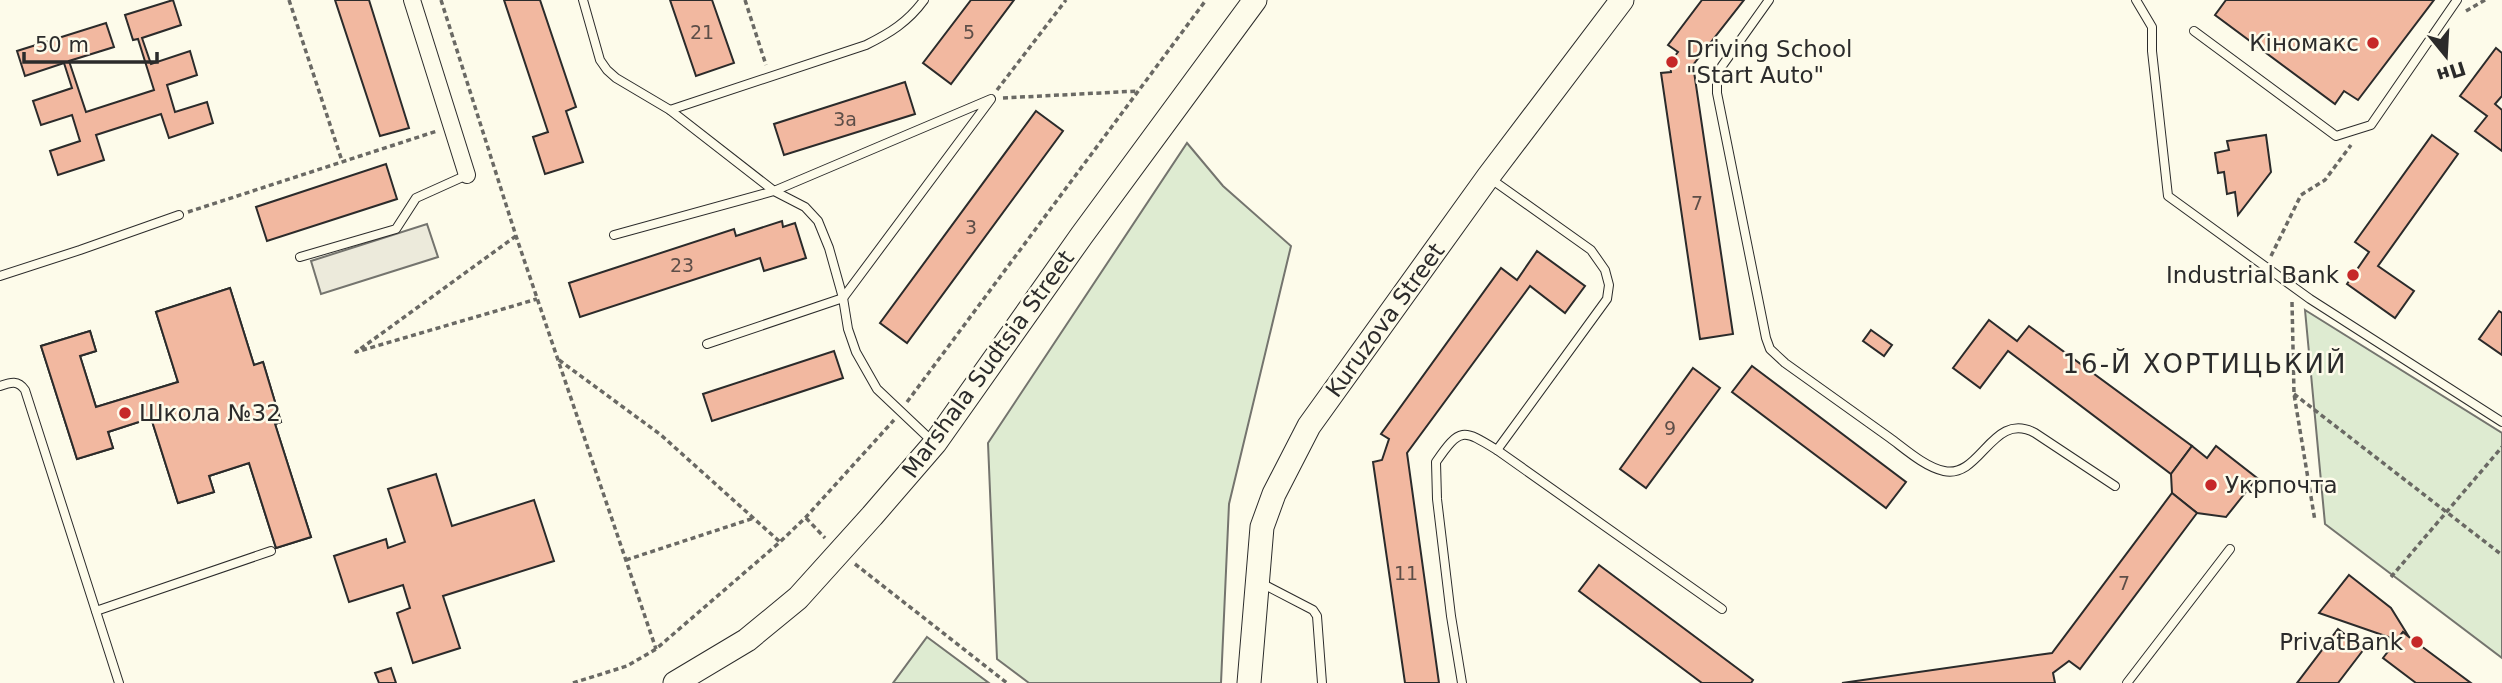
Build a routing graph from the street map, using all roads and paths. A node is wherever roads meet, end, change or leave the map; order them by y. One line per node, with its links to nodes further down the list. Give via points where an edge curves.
1 (289, 0): 20 (path)
2 (412, 0): 19 (street)
3 (441, 0): 26 (path)
4 (583, 0): 18 (lane, via 607,70)
5 (745, 0): 15 (path)
6 (924, 0): 15 (lane, via 908,20 866,45)
7 (1066, 0): 17 (path)
8 (1206, 0): 16 (path)
9 (1255, 0): 38 (street, Marshala Sudtsia Street)
10 (1622, 0): 22 (street, Kuruzova Street)
11 (1769, 0): 41 (lane, via 1722,66 1717,93 1770,349 1891,439 1943,471 1960,470 2005,431 2021,428)
12 (2136, 0): 29 (lane, via 2152,27 2168,196)
13 (2457, 0): 14 (lane, via 2371,125 2336,136)
14 (2194, 31)
15 (769, 77): 18 (lane)
16 (1138, 91): 17 (path); 36 (path)
17 (991, 99): 23 (lane); 30 (lane)
18 (670, 110): 23 (lane)
19 (452, 126): 20 (path); 21 (street)
20 (342, 162): 24 (path)
21 (467, 175): 27 (lane, via 416,198 396,229)
22 (1488, 177): 40 (lane, via 1591,250 1609,285 1607,299); 53 (street, Kuruzova Street, via 1309,426 1262,527)
23 (774, 191): 25 (lane); 30 (lane, via 804,207 818,221)
24 (179, 215): 28 (lane)
25 (614, 235)
26 (516, 236): 31 (path); 31 (path, via 356,352)
27 (300, 257)
28 (0, 276)
29 (2291, 286): 35 (path); 37 (lane)
30 (843, 298): 32 (lane); 36 (lane, via 856,352 877,389)
31 (537, 299): 33 (path)
32 (706, 344)
33 (557, 359): 44 (path, via 661,435); 51 (path)
34 (0, 386): 55 (lane, via 13,382 26,390)
35 (2294, 394): 42 (path); 45 (path)
36 (901, 410): 38 (lane); 43 (path)
37 (2502, 422)
38 (935, 443): 49 (street, Marshala Sudtsia Street)
39 (2502, 447): 42 (path)
40 (1497, 450): 54 (lane); 63 (lane, via 1464,434 1439,457 1434,469)
41 (2115, 486)
42 (2445, 511): 50 (path); 52 (path)
43 (806, 517): 46 (path); 49 (path)
44 (754, 518): 46 (path); 51 (path)
45 (2315, 521)
46 (780, 542): 56 (path)
47 (2230, 550): 64 (lane)
48 (271, 551): 55 (lane)
49 (841, 553): 59 (street, Marshala Sudtsia Street, via 747,640); 60 (path)
50 (2502, 555)
51 (626, 560): 56 (path)
52 (2391, 577)
53 (1257, 582): 61 (street, Kuruzova Street); 62 (lane, via 1317,616)
54 (1722, 609)
55 (96, 611): 57 (lane)
56 (656, 649): 58 (path, via 627,666)
57 (119, 683)
58 (573, 683)
59 (675, 683)
60 (1007, 683)
61 (1250, 683)
62 (1322, 683)
63 (1462, 683)
64 (2127, 683)

